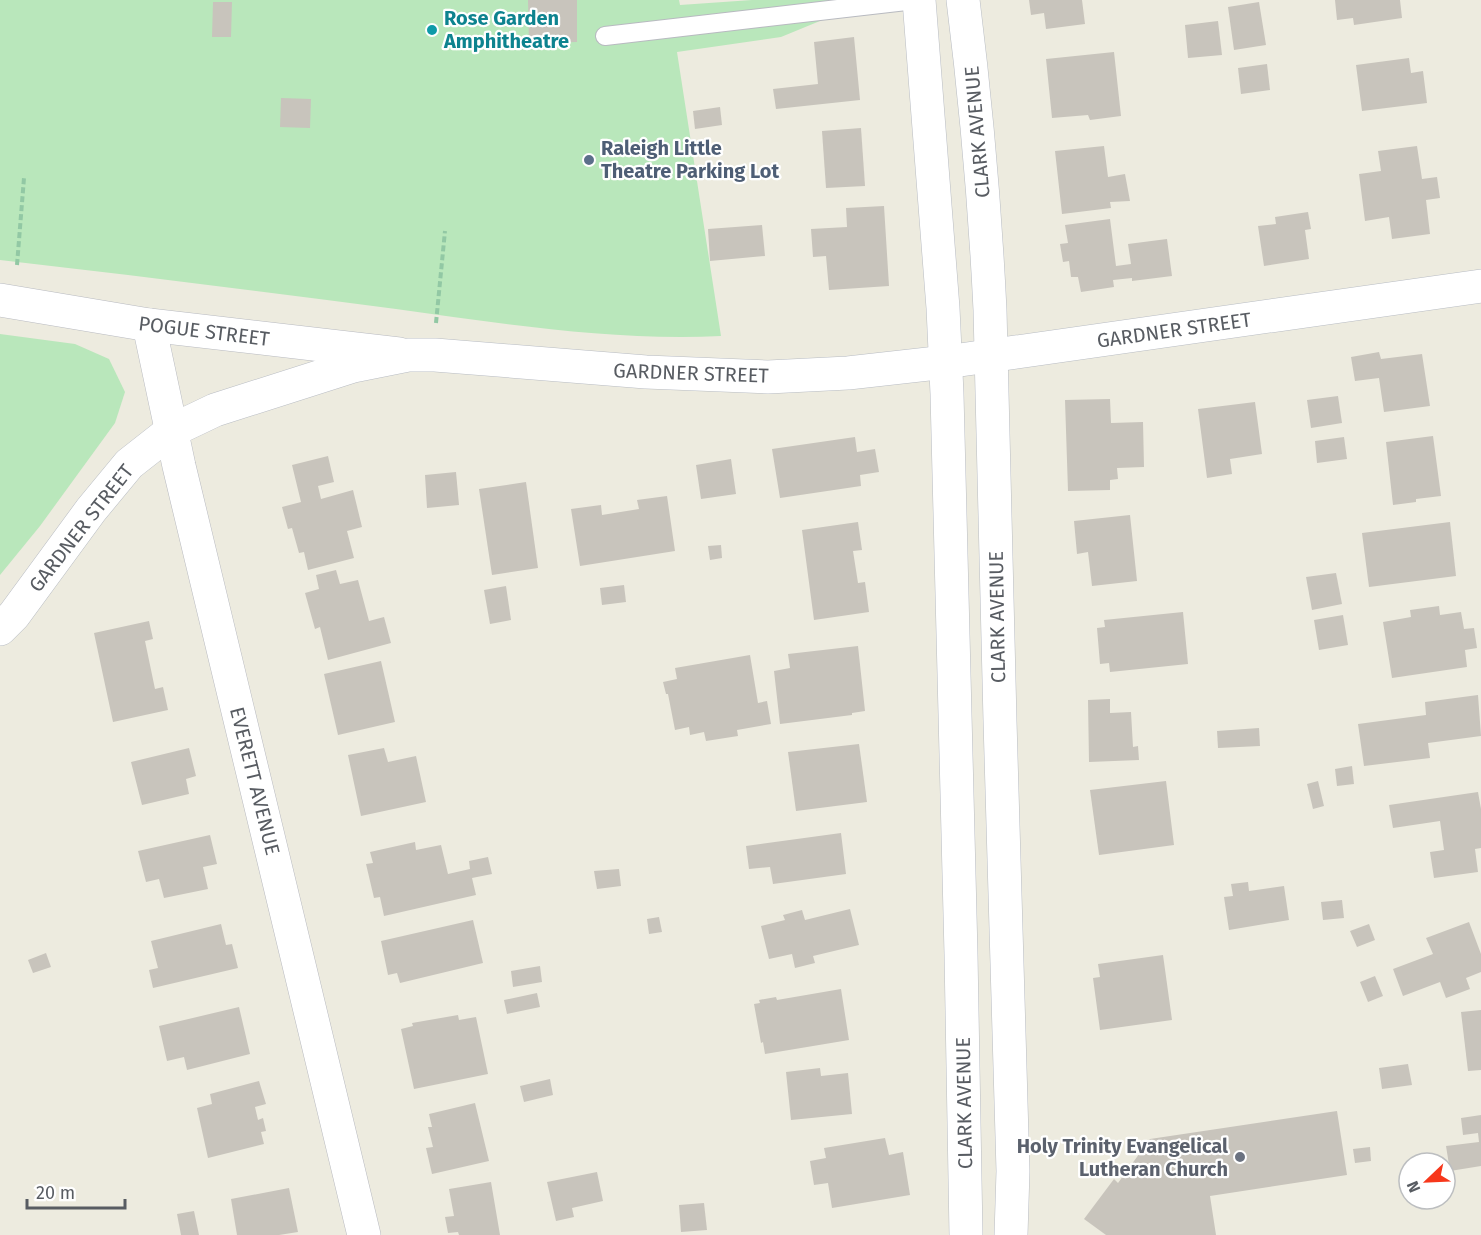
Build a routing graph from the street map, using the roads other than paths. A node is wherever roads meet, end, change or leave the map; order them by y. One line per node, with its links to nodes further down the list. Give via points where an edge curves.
1 (915, 0): 4 (lane)
2 (919, 0): 10 (street, CLARK AVENUE)
3 (963, 0): 9 (street, CLARK AVENUE, via 988,255)
4 (605, 36)
5 (1481, 286): 9 (street, GARDNER STREET)
6 (0, 300): 7 (street, POGUE STREET)
7 (149, 325): 8 (street, POGUE STREET); 11 (street, EVERETT AVENUE)
8 (408, 355): 10 (street, GARDNER STREET, via 768,377); 11 (street, GARDNER STREET, via 352,366 274,390 215,410)
9 (990, 356): 10 (street, GARDNER STREET); 15 (street, CLARK AVENUE, via 1013,1171)
10 (946, 362): 14 (street, CLARK AVENUE)
11 (171, 431): 12 (street, GARDNER STREET, via 129,464); 13 (street, EVERETT AVENUE)
12 (0, 629)
13 (364, 1235)
14 (966, 1235)
15 (1011, 1235)

